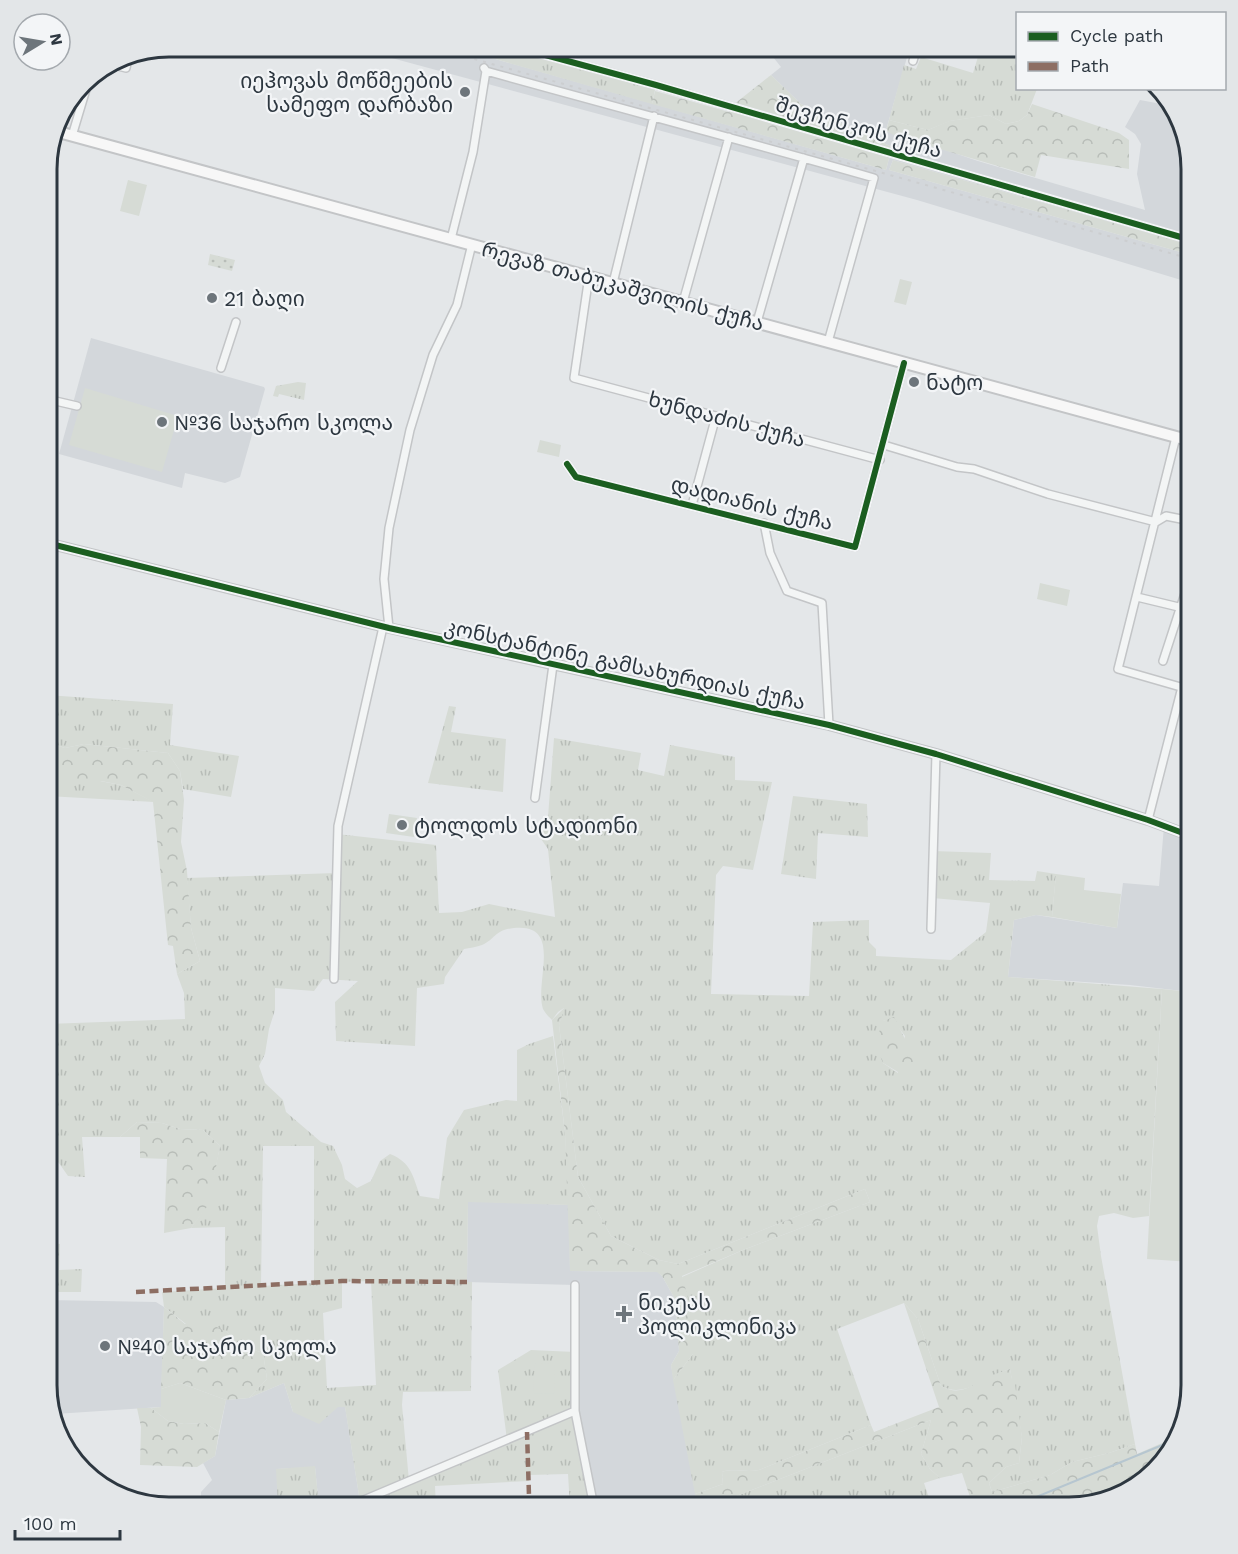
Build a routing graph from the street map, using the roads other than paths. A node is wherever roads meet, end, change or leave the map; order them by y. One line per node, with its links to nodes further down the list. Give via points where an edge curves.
1 (553, 57): 10 (street, შევჩენკოს ქუჩა)
2 (914, 57): 3 (street)
3 (913, 62)
4 (84, 97): 7 (street)
5 (654, 116): 8 (street); 11 (street, via 485,70 473,152); 14 (street)
6 (63, 133): 7 (main road, რევაზ თაბუკაშვილის ქუჩა)
7 (72, 136): 11 (main road, რევაზ თაბუკაშვილის ქუჩა)
8 (729, 137): 9 (street); 15 (street)
9 (804, 158): 17 (street); 18 (street, via 874,178)
10 (1181, 237)
11 (451, 238): 12 (main road, რევაზ თაბუკაშვილის ქუჩა)
12 (472, 244): 13 (main road, რევაზ თაბუკაშვილის ქუჩა); 37 (street, via 457,305 433,355 410,430 389,528 384,579)
13 (589, 276): 14 (main road, რევაზ თაბუკაშვილის ქუჩა); 23 (street, ხუნდაძის ქუჩა, via 574,378)
14 (613, 283): 15 (main road, რევაზ თაბუკაშვილის ქუჩა)
15 (683, 302): 17 (main road, რევაზ თაბუკაშვილის ქუჩა)
16 (236, 322): 20 (street)
17 (757, 322): 18 (main road, რევაზ თაბუკაშვილის ქუჩა)
18 (828, 342): 19 (main road, რევაზ თაბუკაშვილის ქუჩა)
19 (904, 363): 24 (main road, რევაზ თაბუკაშვილის ქუჩა); 26 (street, დადიანის ქუჩა)
20 (221, 368)
21 (57, 401): 22 (street)
22 (77, 406)
23 (716, 417): 27 (street, ხუნდაძის ქუჩა); 29 (street)
24 (1176, 437): 25 (main road, რევაზ თაბუკაშვილის ქუჩა); 31 (street)
25 (1181, 438)
26 (884, 445): 27 (street, დადიანის ქუჩა); 31 (street)
27 (880, 460): 32 (street, დადიანის ქუჩა, via 855,547)
28 (567, 464): 29 (street, დადიანის ქუჩა, via 576,477)
29 (692, 505): 32 (street, დადიანის ქუჩა)
30 (1181, 519): 31 (street, via 1166,516)
31 (1156, 522): 34 (street)
32 (764, 523): 42 (street, via 770,553 787,591 822,603)
33 (57, 546): 37 (street, კონსტანტინე გამსახურდიას ქუჩა)
34 (1137, 597): 36 (street); 40 (street, via 1118,669)
35 (1181, 604): 36 (street)
36 (1180, 607): 38 (street)
37 (386, 628): 39 (street, კონსტანტინე გამსახურდიას ქუჩა); 48 (street, via 338,826)
38 (1163, 661)
39 (553, 664): 42 (street, კონსტანტინე გამსახურდიას ქუჩა); 44 (street)
40 (1181, 687)
41 (1181, 691): 45 (street)
42 (829, 725): 43 (street, კონსტანტინე გამსახურდიას ქუჩა)
43 (936, 754): 45 (street, კონსტანტინე გამსახურდიას ქუჩა); 47 (street)
44 (536, 798)
45 (1148, 820): 46 (street, კონსტანტინე გამსახურდიას ქუჩა)
46 (1181, 832)
47 (931, 929)
48 (334, 979)
49 (575, 1285): 50 (street)
50 (575, 1411): 51 (street); 52 (street)
51 (373, 1497)
52 (592, 1497)

